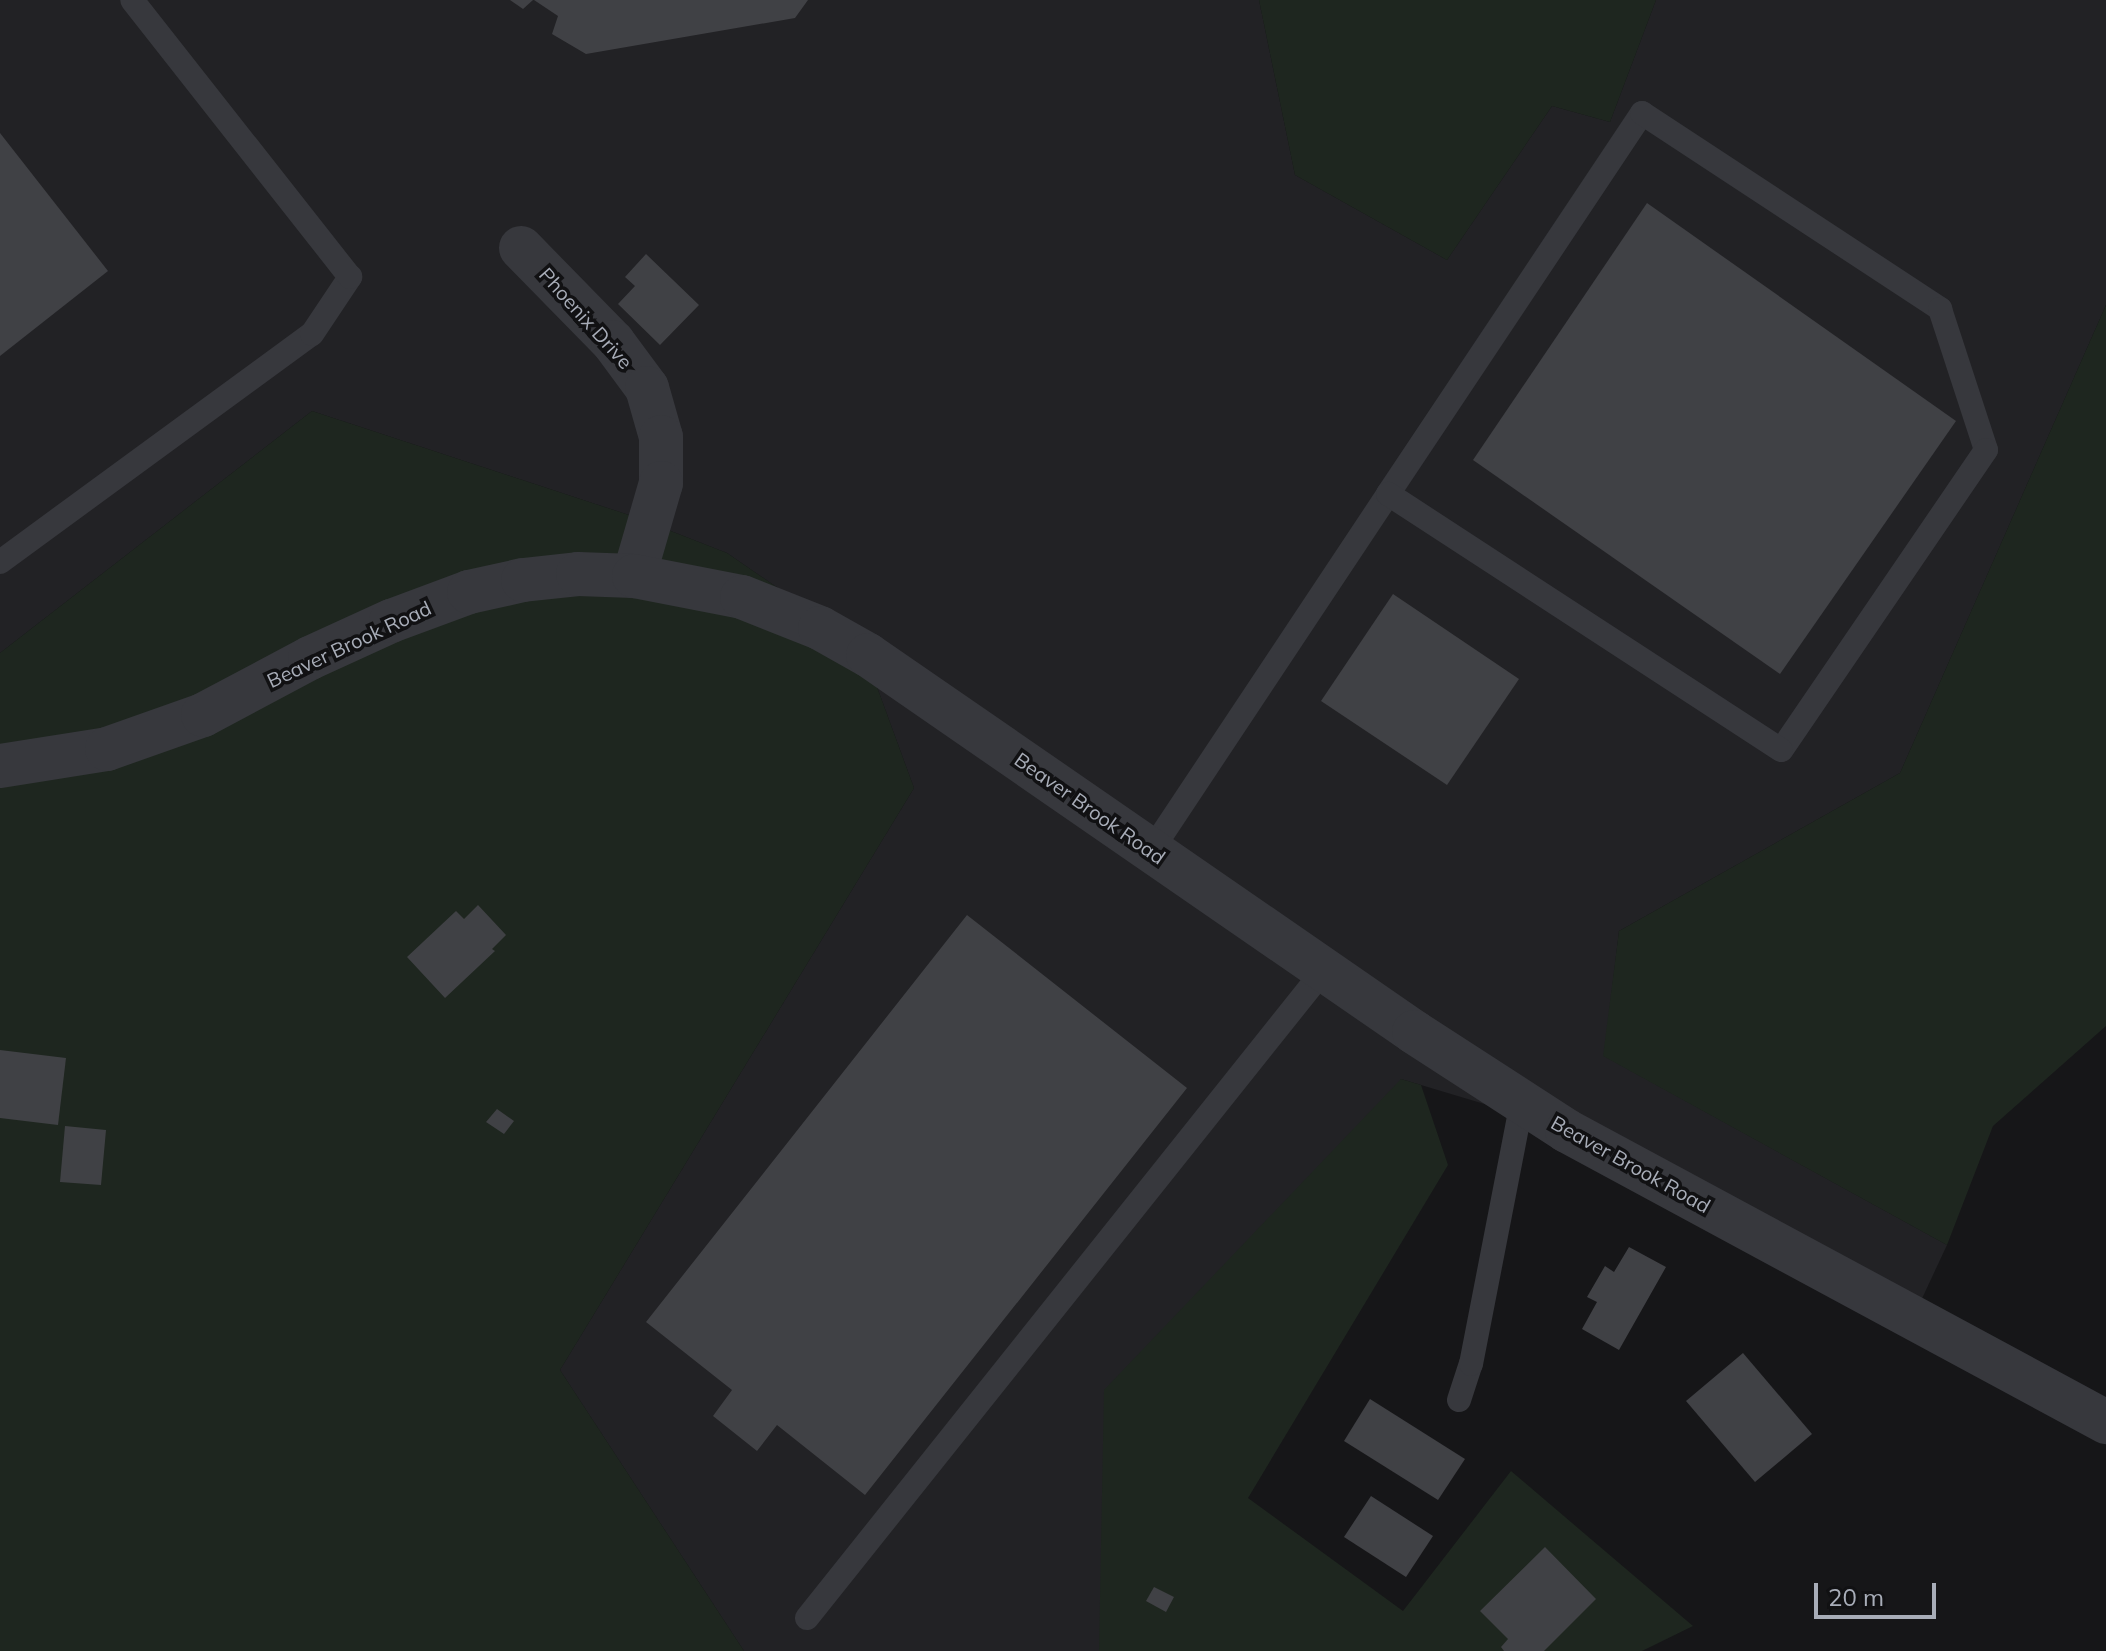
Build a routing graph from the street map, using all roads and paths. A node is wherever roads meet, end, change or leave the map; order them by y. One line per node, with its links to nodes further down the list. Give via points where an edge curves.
1 (132, 0): 4 (lane, via 350,277 312,334)
2 (521, 248): 5 (street, Phoenix Drive, via 613,342 647,388 661,437 661,483)
3 (1388, 494): 3 (lane, via 1642,113 1940,309 1986,450 1781,750); 7 (lane)
4 (0, 562)
5 (634, 576): 6 (street, Beaver Brook Road, via 578,574 469,592 310,658 203,715 107,749); 7 (street, Beaver Brook Road, via 742,597 820,628 868,655)
6 (0, 766)
7 (1151, 851): 8 (street, Beaver Brook Road)
8 (1324, 970): 9 (street, Beaver Brook Road); 12 (lane)
9 (1522, 1102): 10 (lane, via 1471,1364); 11 (street, Beaver Brook Road)
10 (1459, 1400)
11 (2106, 1422)
12 (807, 1618)

